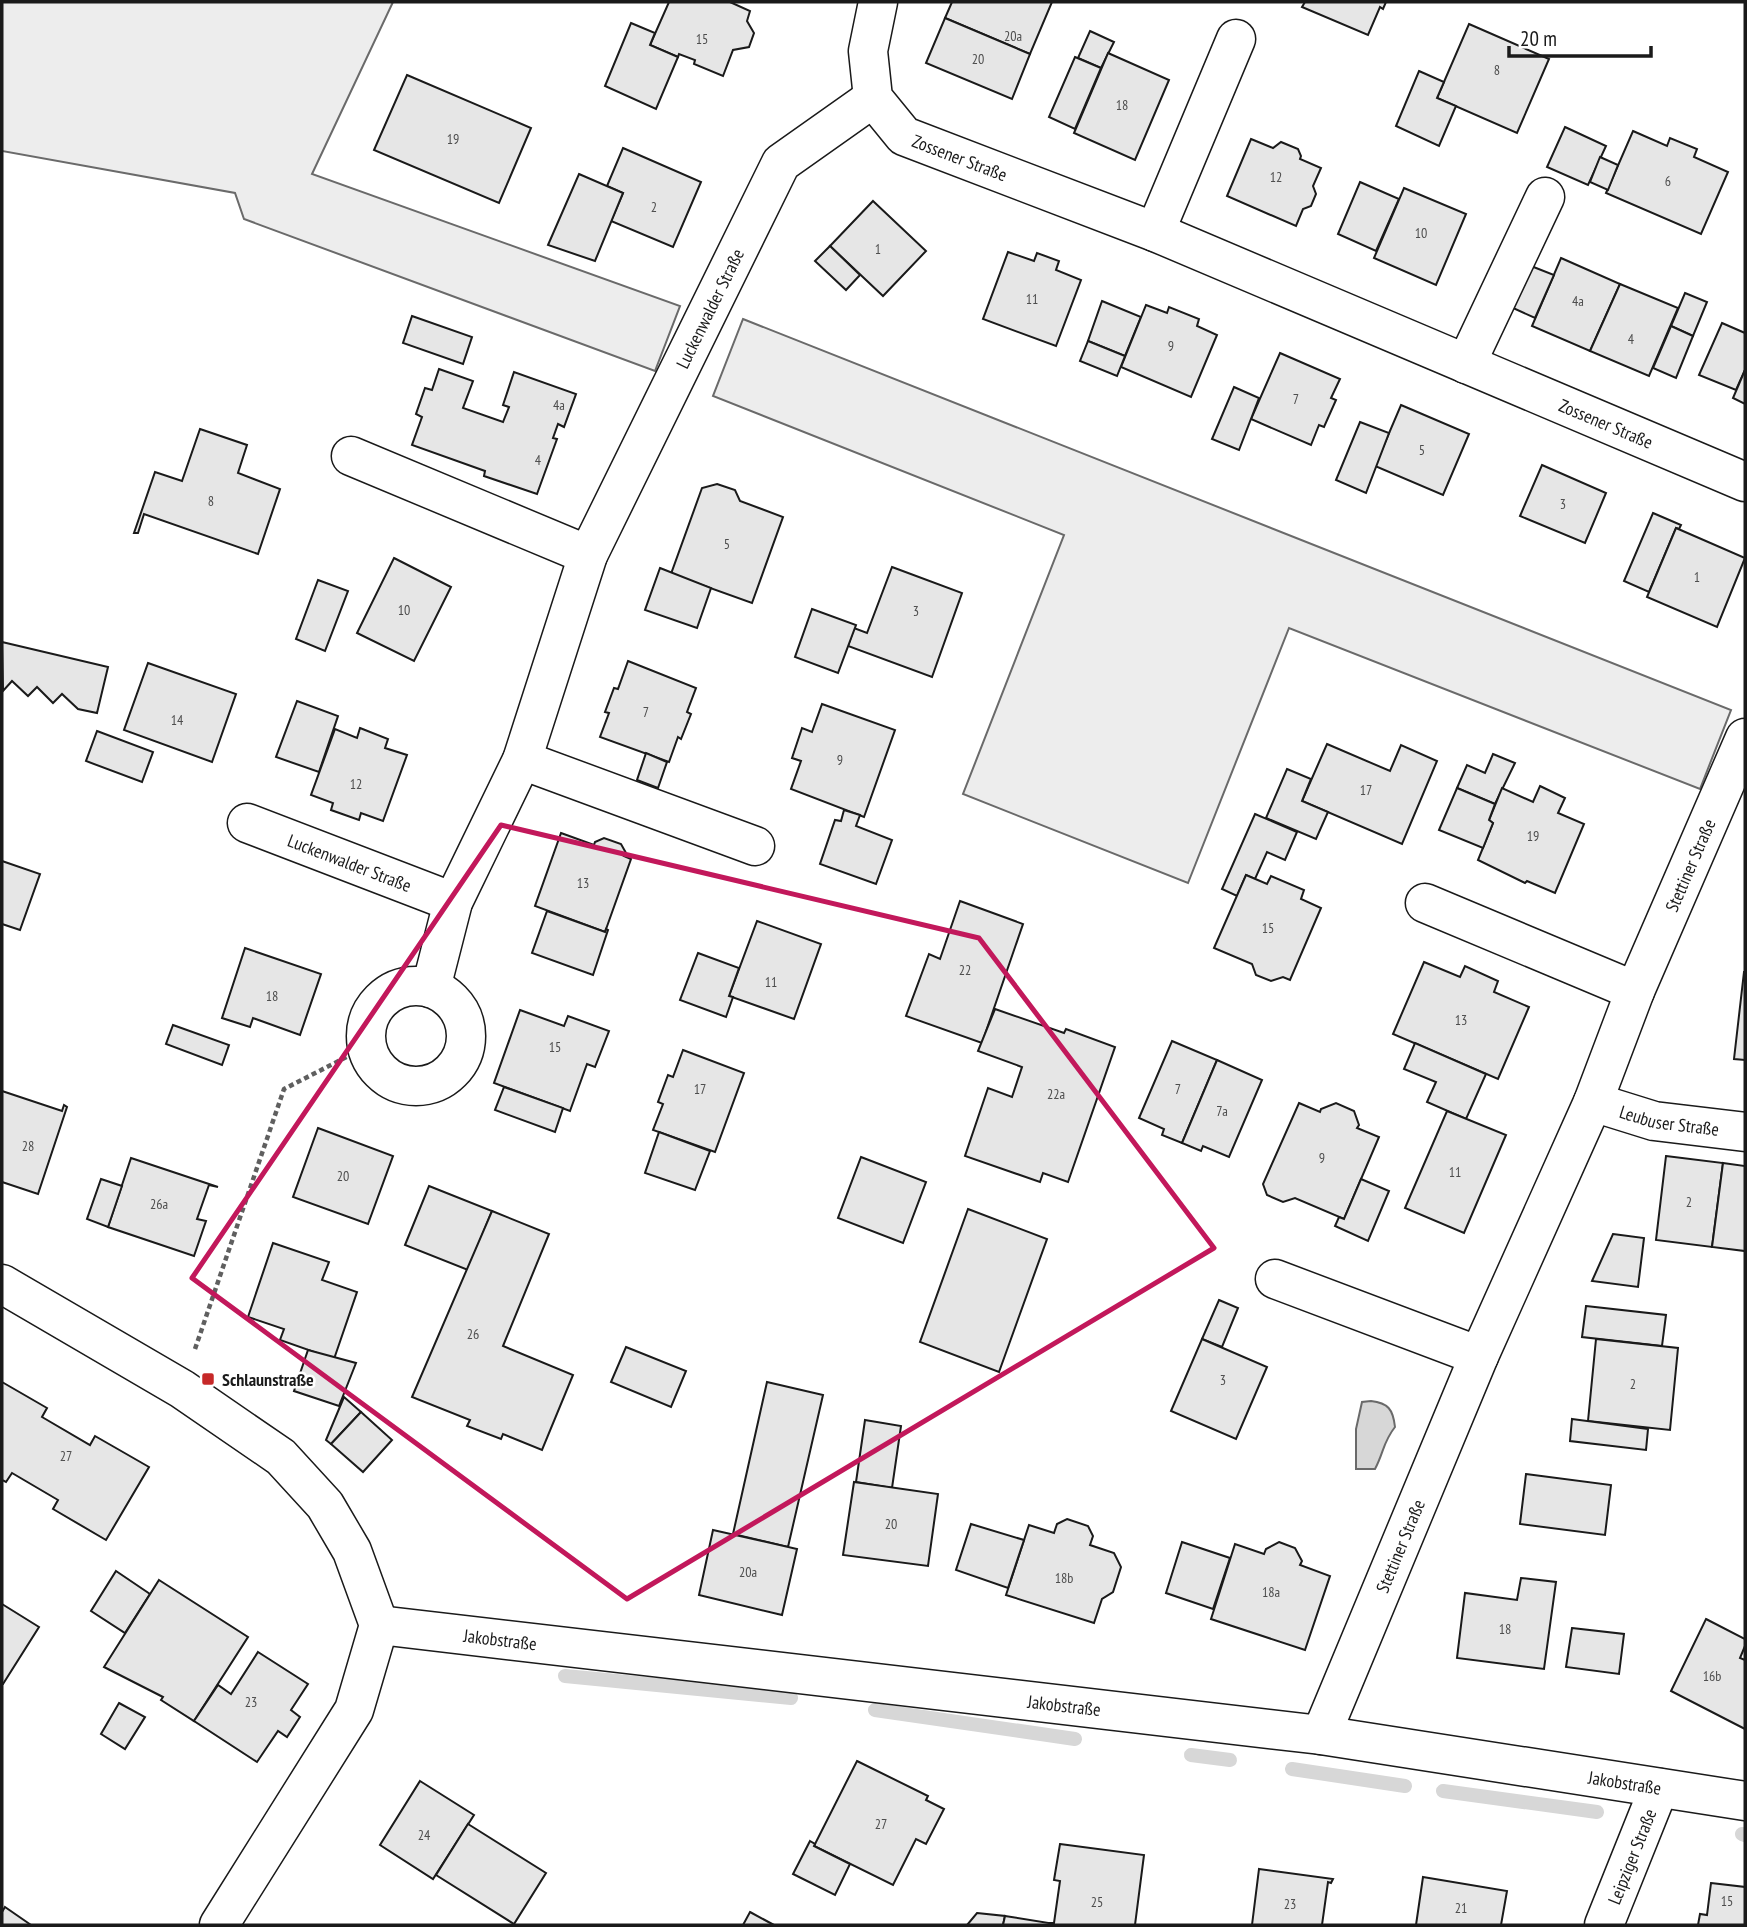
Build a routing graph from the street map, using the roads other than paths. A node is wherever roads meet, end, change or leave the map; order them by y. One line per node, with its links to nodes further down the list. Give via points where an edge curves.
1 (878, 2): 3 (street, via 867,51)
2 (1236, 39): 5 (street)
3 (873, 98): 5 (street, Zossener Straße, via 904,136); 9 (street, Luckenwalder Straße, via 781,163)
4 (1545, 197): 6 (street)
5 (1155, 232): 6 (street, Zossener Straße)
6 (1466, 364): 8 (street, Zossener Straße)
7 (351, 456): 9 (street)
8 (1745, 482)
9 (588, 555): 11 (street, Luckenwalder Straße)
10 (1745, 738): 17 (street, Stettiner Straße)
11 (523, 760): 13 (street); 14 (street, Luckenwalder Straße)
12 (247, 823): 14 (street, Luckenwalder Straße)
13 (754, 846)
14 (453, 902): 16 (street, Luckenwalder Straße)
15 (1425, 903): 17 (street)
16 (431, 988): 16 (street, via 447,996 466,1025 461,1059 450,1074 435,1083 418,1087 400,1084 373,1063 366,1047 371,1013 396,989)
17 (1635, 991): 18 (street, Stettiner Straße)
18 (1593, 1102): 19 (street, Leubuser Straße, via 1654,1121); 22 (street, Stettiner Straße)
19 (1745, 1132)
20 (1275, 1279): 22 (street)
21 (2, 1284): 23 (street, via 182,1389 281,1458 325,1505 352,1551)
22 (1479, 1356): 24 (street, Stettiner Straße)
23 (379, 1625): 24 (street, Jakobstraße); 27 (street, via 354,1710)
24 (1321, 1735): 25 (street, Jakobstraße)
25 (1658, 1788): 26 (street, Jakobstraße); 28 (street, Leipziger Straße)
26 (1745, 1801)
27 (219, 1925)
28 (1604, 1925)

